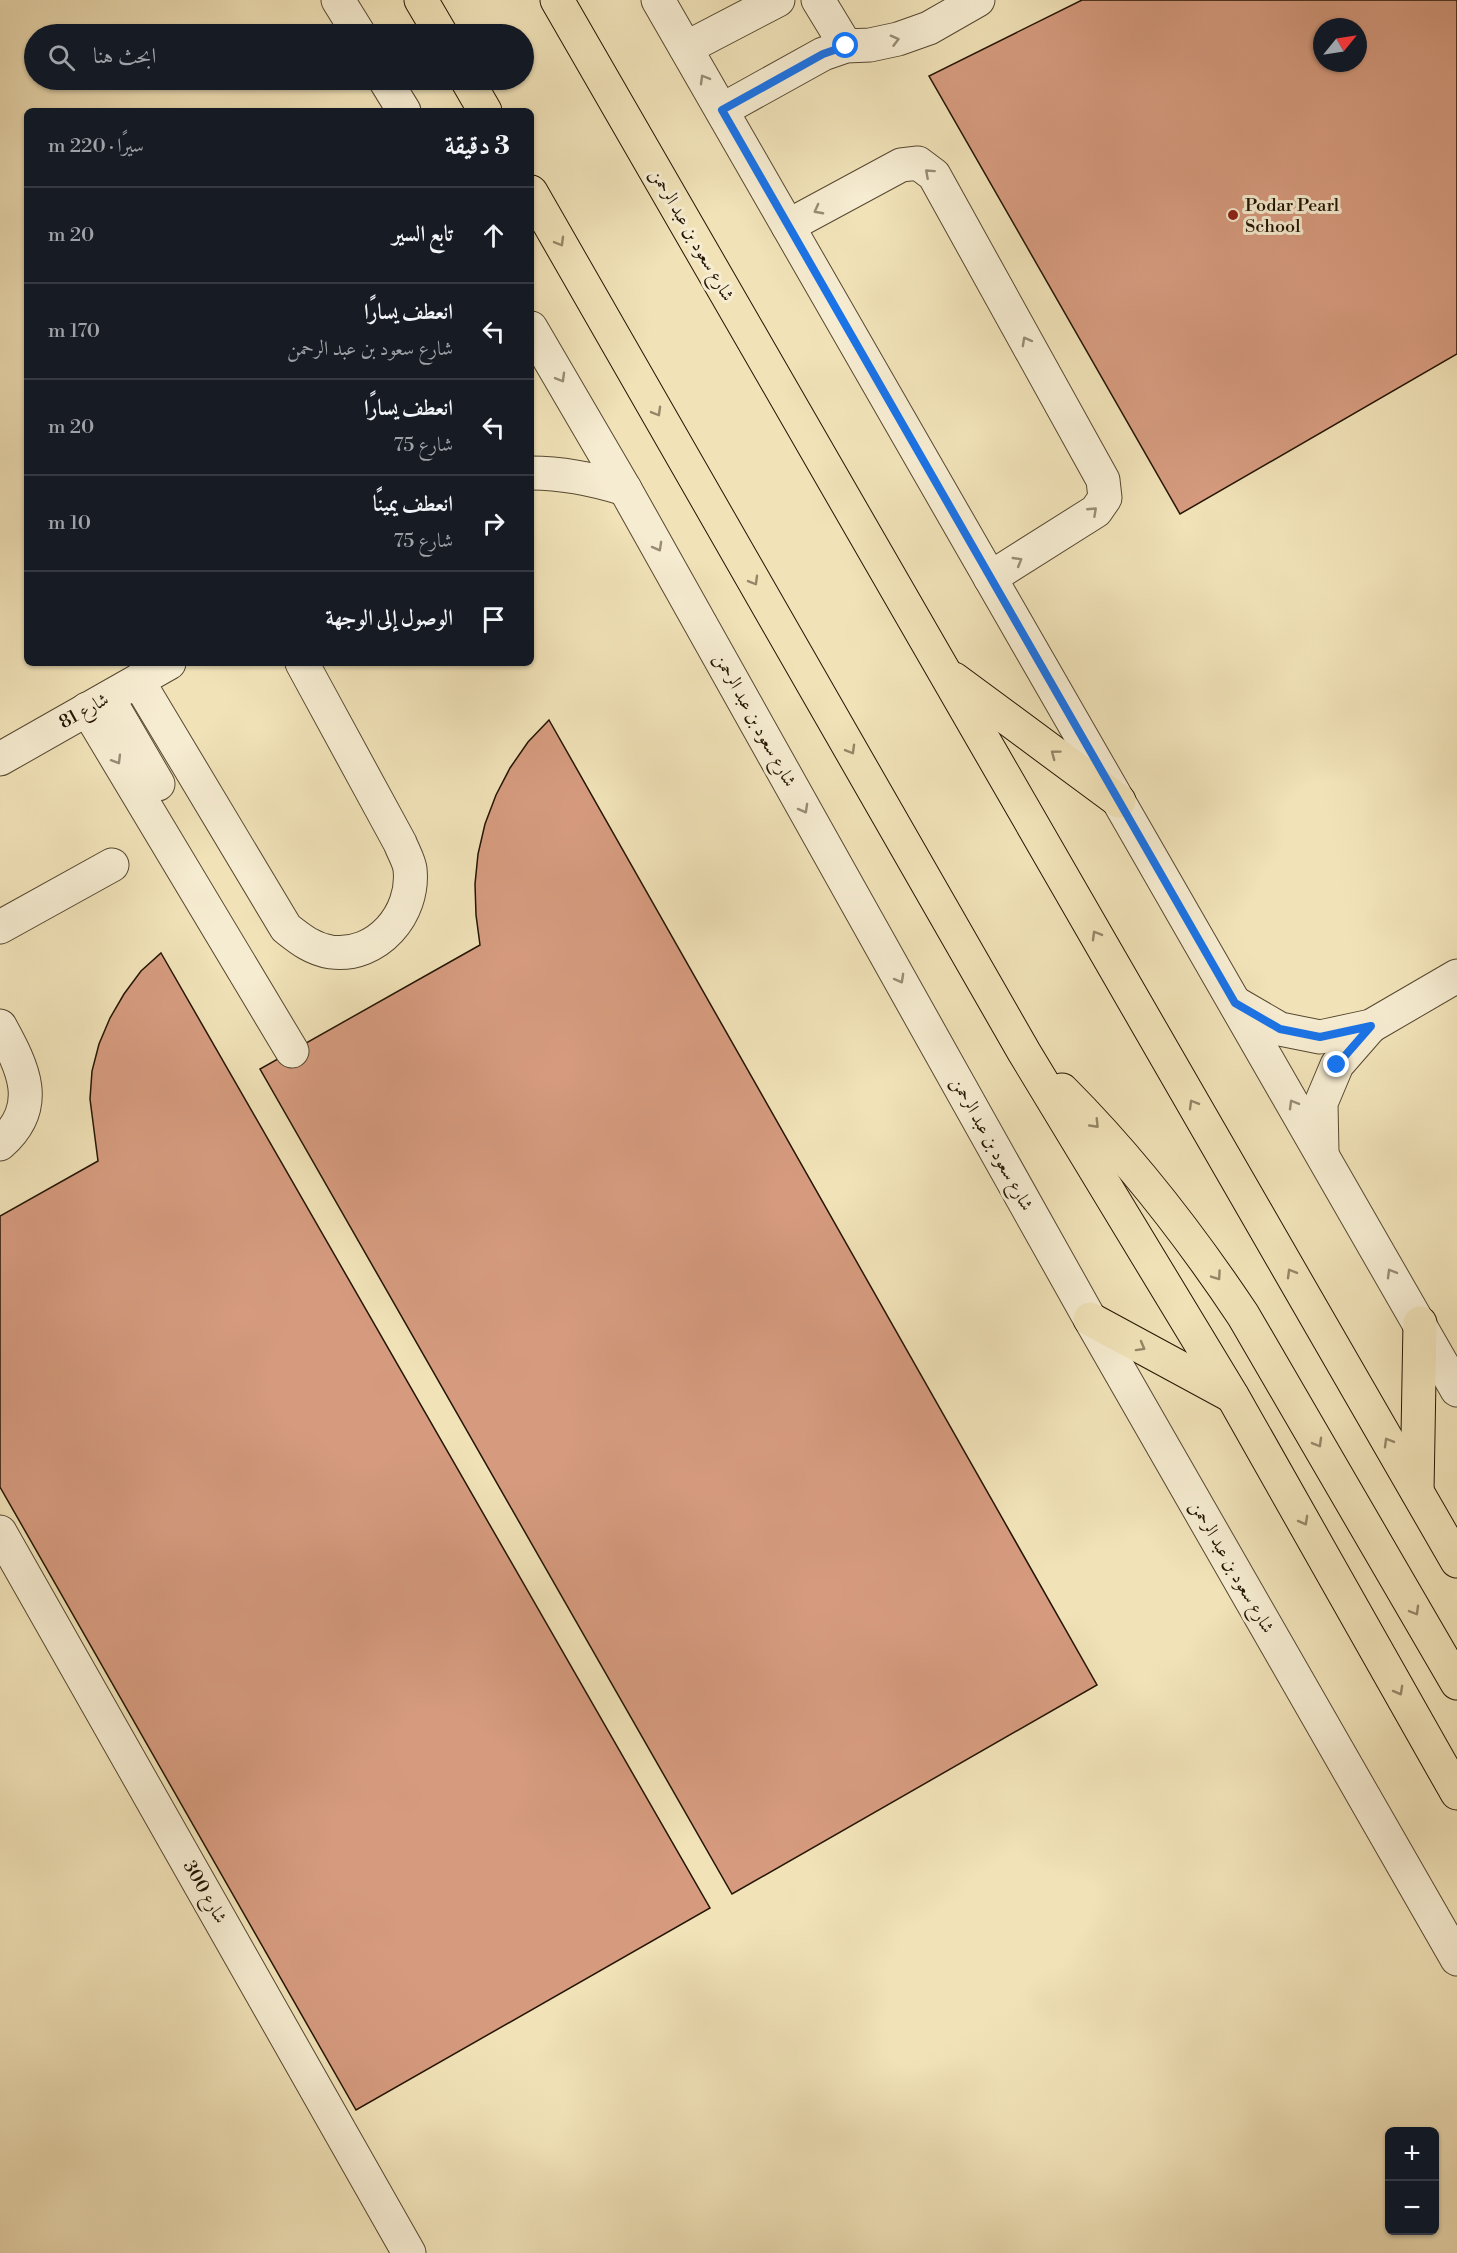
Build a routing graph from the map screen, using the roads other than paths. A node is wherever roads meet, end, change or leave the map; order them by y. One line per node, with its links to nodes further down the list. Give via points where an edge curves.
1 (338, 0): 8 (street)
2 (421, 0): 9 (main road)
3 (557, 0): 25 (main road, شارع سعود بن عبد الرحمن)
4 (658, 0): 11 (street)
5 (778, 0): 11 (street)
6 (819, 0): 10 (street)
7 (978, 0): 10 (street, one-way to 7, via 898,39 929,28)
8 (352, 24)
9 (435, 24)
10 (846, 46): 16 (street, via 823,54)
11 (686, 48): 16 (street, one-way to 11)
12 (391, 90): 14 (street)
13 (473, 90): 15 (main road)
14 (402, 108)
15 (483, 108)
16 (722, 110): 18 (street)
17 (534, 197): 37 (main road, one-way to 37)
18 (788, 226): 22 (street); 22 (street, one-way to 18, via 1096,511 1105,498 1103,480 934,175 918,163 901,165)
19 (534, 333): 21 (street, شارع سعود بن عبد الرحمن, one-way to 21)
20 (534, 473): 21 (street, via 558,473)
21 (625, 489): 40 (street, شارع سعود بن عبد الرحمن, one-way to 40)
22 (990, 578): 29 (street)
23 (164, 666): 26 (street, شارع 81)
24 (304, 666): 26 (street, via 410,868 410,894 400,919 382,938 358,950 332,952 306,945 286,928)
25 (944, 672): 29 (main road, one-way to 25); 44 (main road, شارع سعود بن عبد الرحمن, one-way to 25)
26 (138, 681): 27 (street, شارع 81)
27 (98, 704): 28 (street, شارع 81); 36 (street)
28 (0, 759)
29 (1119, 801): 33 (street)
30 (112, 865): 31 (street)
31 (0, 927)
32 (1457, 976): 35 (street)
33 (1235, 1003): 35 (street, via 1280,1029 1320,1037); 39 (street, one-way to 33)
34 (0, 1026): 38 (street, via 24,1074 25,1104 14,1132)
35 (1371, 1026): 39 (street, via 1337,1065 1322,1103)
36 (300, 1046)
37 (1024, 1052): 43 (main road); 47 (main road, one-way to 47, via 1116,1146 1217,1275)
38 (0, 1144)
39 (1322, 1153): 41 (street, one-way to 39)
40 (1090, 1319): 43 (main road, one-way to 43); 49 (street, شارع سعود بن عبد الرحمن)
41 (1420, 1323): 42 (street); 44 (main road)
42 (1457, 1390)
43 (1233, 1397): 48 (main road, one-way to 48)
44 (1417, 1492): 46 (main road, شارع سعود بن عبد الرحمن)
45 (0, 1532): 50 (street, شارع 300)
46 (1457, 1561)
47 (1457, 1683)
48 (1457, 1793)
49 (1457, 1959)
50 (409, 2253)

